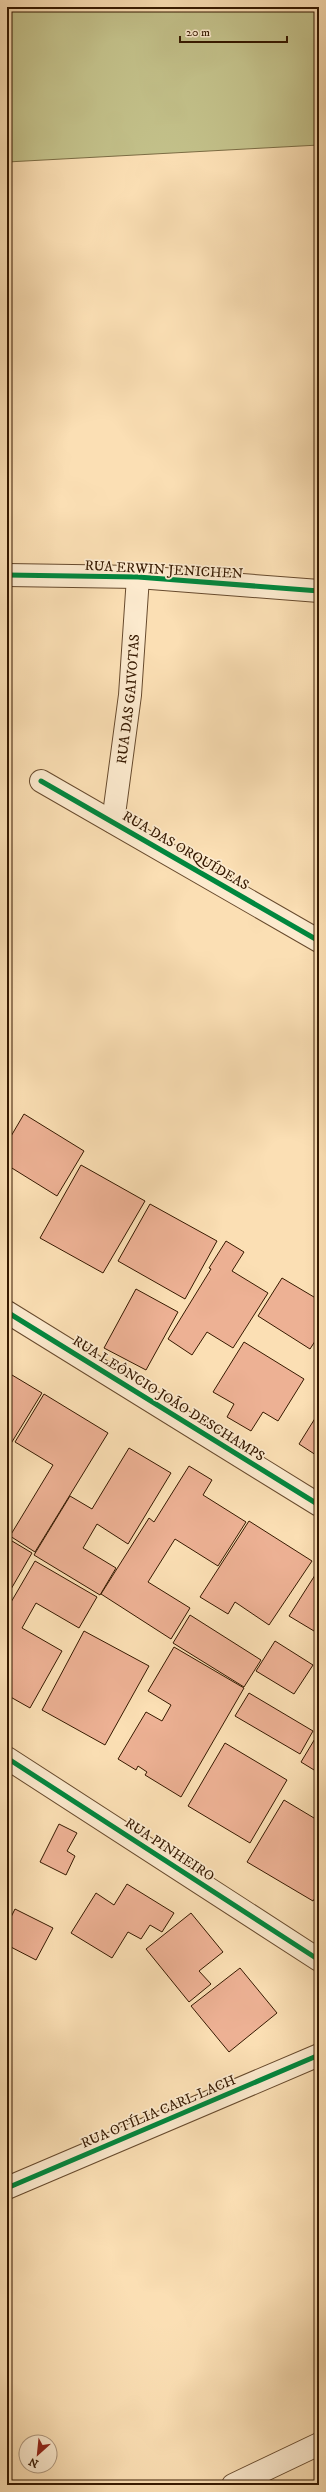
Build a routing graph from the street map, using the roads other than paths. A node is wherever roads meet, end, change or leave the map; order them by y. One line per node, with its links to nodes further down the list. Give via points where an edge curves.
1 (7, 575): 2 (street, RUA ERWIN JENICHEN)
2 (138, 577): 3 (street, RUA ERWIN JENICHEN); 5 (street, RUA DAS GAIVOTAS, via 130,695)
3 (319, 591)
4 (41, 780): 5 (street, RUA DAS ORQUÍDEAS)
5 (113, 822): 6 (street, RUA DAS ORQUÍDEAS)
6 (319, 942)
7 (7, 1312): 8 (street, RUA LEÔNCIO JOÃO DESCHAMPS)
8 (319, 1505)
9 (7, 1758): 10 (street, RUA PINHEIRO)
10 (319, 1960)
11 (319, 2055): 12 (street, RUA OTÍLIA CARL LACH)
12 (7, 2188)
13 (319, 2444): 14 (street)
14 (233, 2485)

